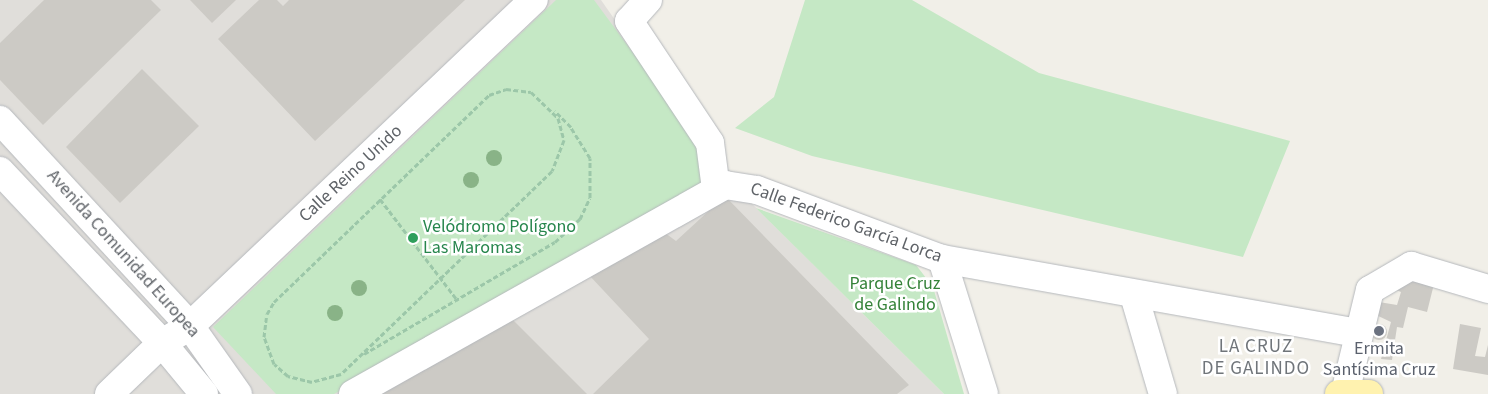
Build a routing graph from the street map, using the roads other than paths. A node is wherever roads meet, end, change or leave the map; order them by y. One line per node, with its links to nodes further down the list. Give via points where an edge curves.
1 (534, 0): 9 (street, Calle Reino Unido)
2 (648, 0): 5 (street, via 629,21 710,143)
3 (0, 120): 9 (street, Avenida Comunidad Europea)
4 (0, 171): 11 (street, Avenida Comunidad Europea)
5 (716, 189): 6 (street, Calle Federico García Lorca, via 740,184); 15 (street, Calle Federico García Lorca)
6 (942, 259): 8 (street, Calle Federico García Lorca); 16 (street)
7 (1488, 288): 10 (street, via 1410,266 1370,290)
8 (1134, 295): 10 (street, Calle Federico García Lorca); 17 (street)
9 (190, 326): 11 (street, Calle Reino Unido); 14 (street, Avenida Comunidad Europea)
10 (1358, 334): 18 (street)
11 (162, 343): 12 (street, Calle Reino Unido); 13 (street, Avenida Comunidad Europea)
12 (109, 394)
13 (204, 394)
14 (238, 394)
15 (352, 394)
16 (984, 394)
17 (1163, 394)
18 (1351, 394)

